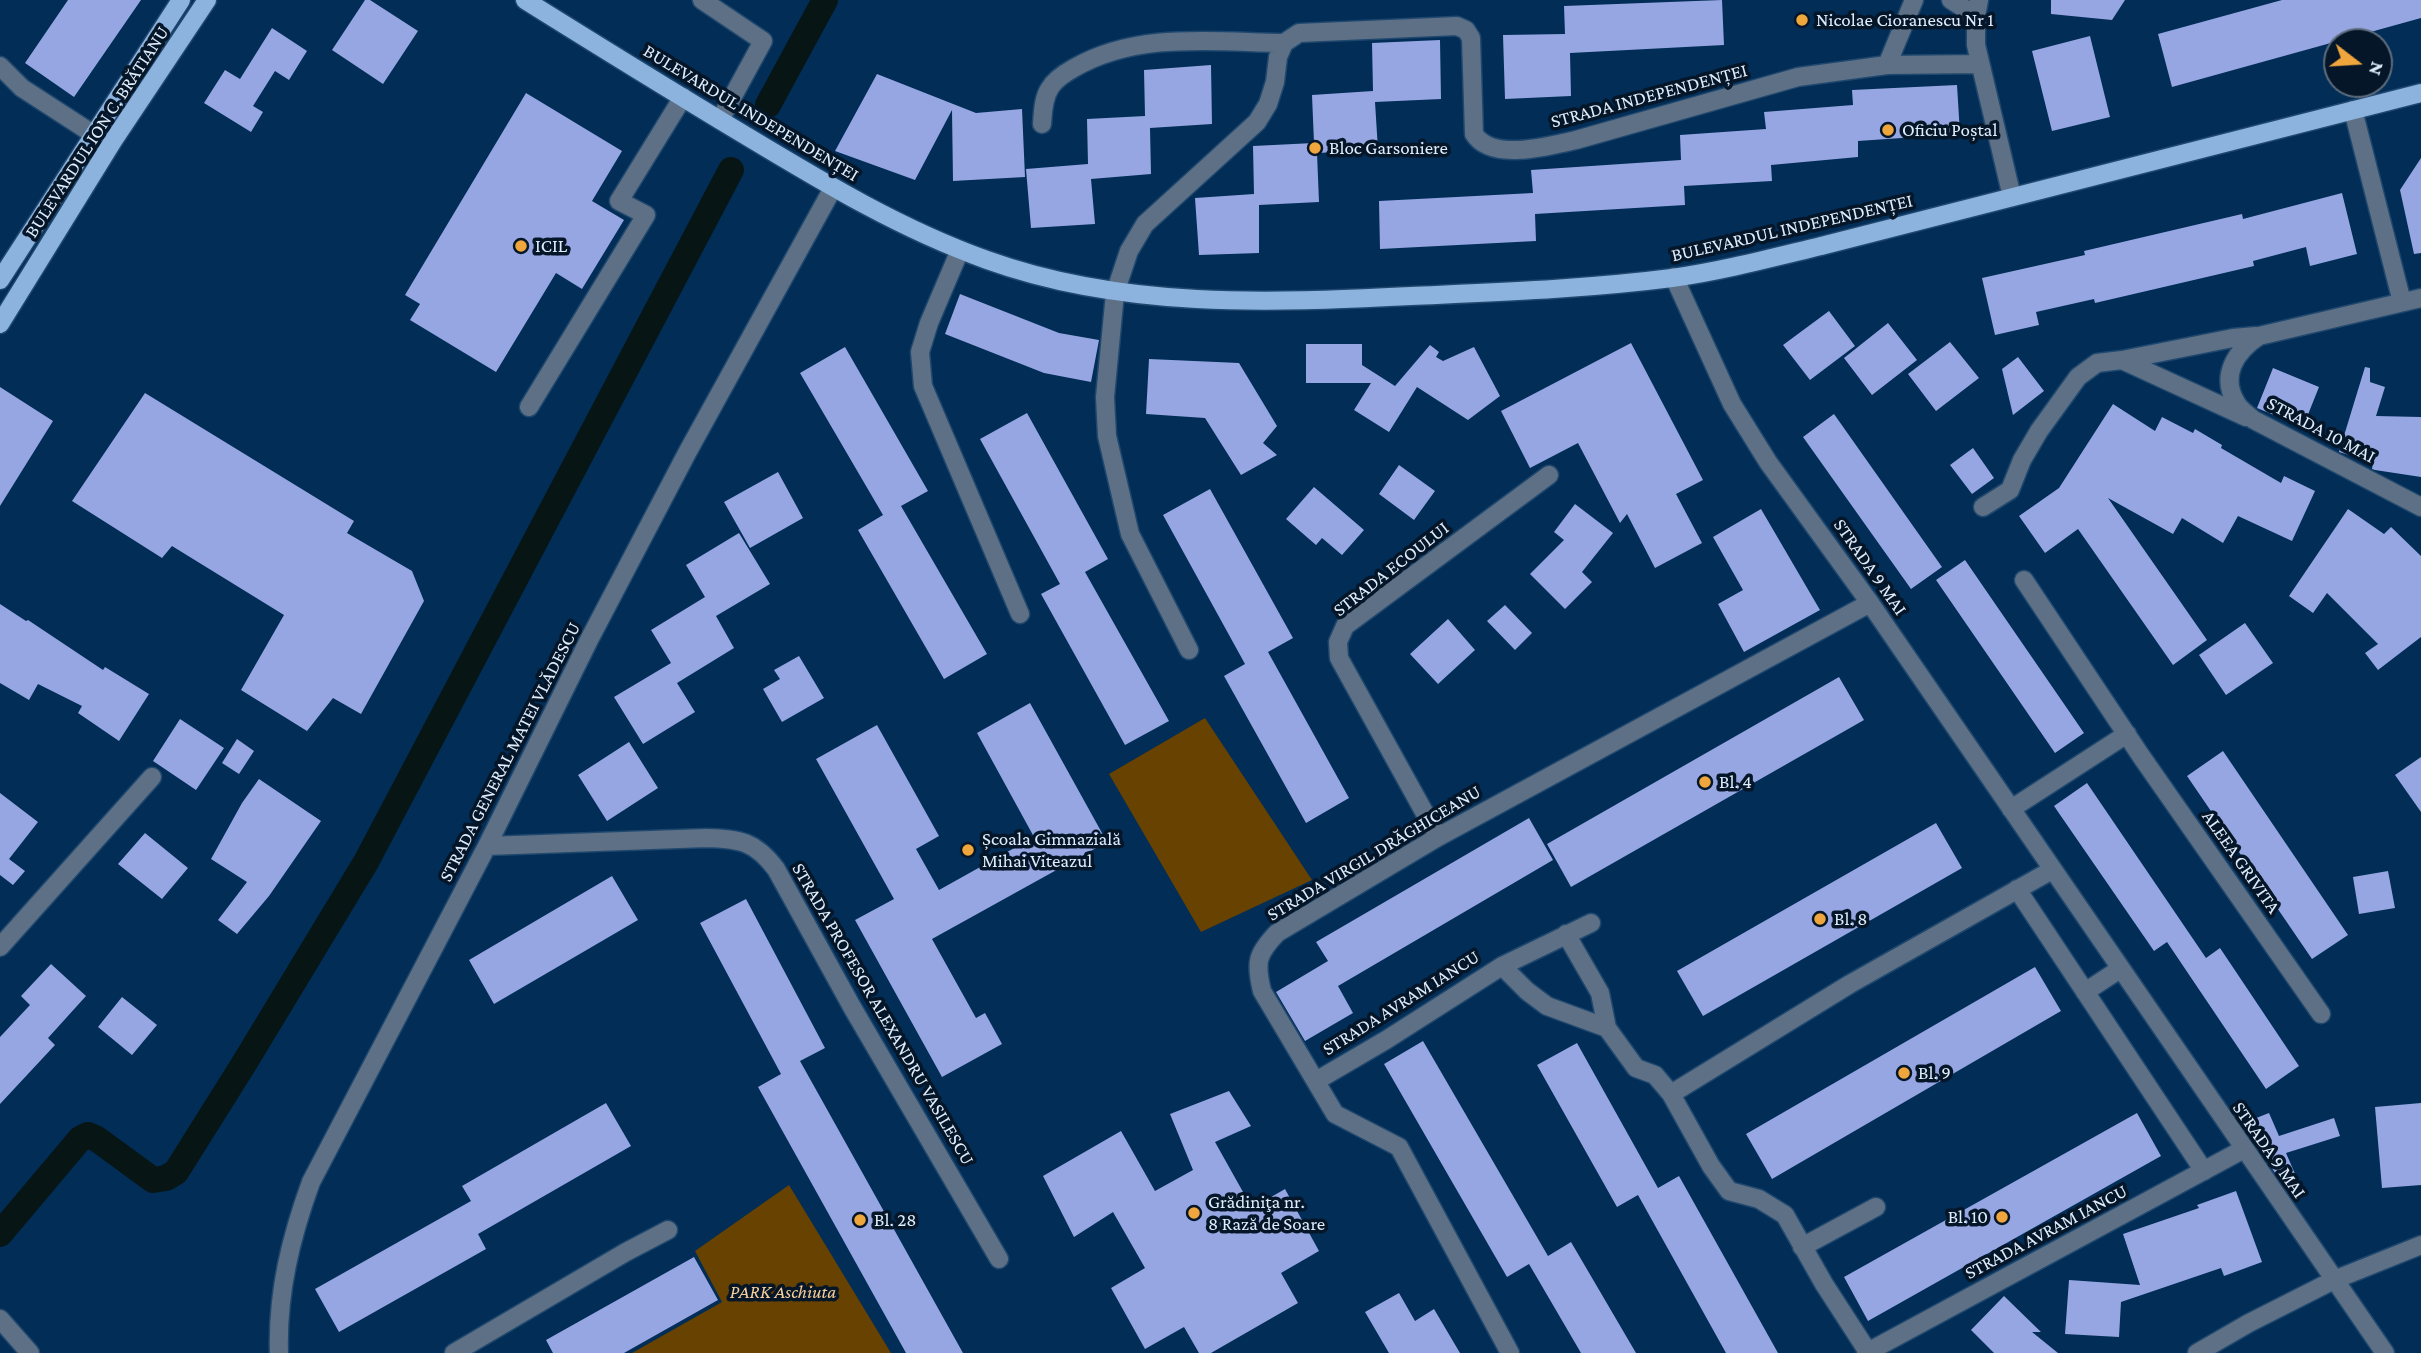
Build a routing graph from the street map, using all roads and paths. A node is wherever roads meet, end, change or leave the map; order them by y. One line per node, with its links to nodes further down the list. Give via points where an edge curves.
1 (181, 0): 17 (main road, BULEVARDUL ION C. BRĂTIANU)
2 (207, 0): 26 (main road, BULEVARDUL ION C. BRĂTIANU)
3 (525, 0): 13 (main road, BULEVARDUL INDEPENDENȚEI)
4 (702, 0): 15 (street, via 763,41)
5 (1914, 0): 10 (street)
6 (1951, 0): 7 (street)
7 (1977, 8): 9 (street)
8 (1284, 43): 10 (street, STRADA INDEPENDENȚEI, via 1300,33 1457,26 1466,30 1471,38 1474,134 1479,143 1492,149 1576,140 1798,77); 16 (street, via 1145,43 1117,49 1063,74 1050,87); 23 (street, via 1268,104 1257,122 1145,224 1129,251)
9 (1980, 64): 10 (street, STRADA INDEPENDENȚEI); 19 (street)
10 (1887, 65)
11 (0, 66): 17 (street, via 22,88)
12 (2421, 93): 14 (main road, BULEVARDUL INDEPENDENȚEI)
13 (683, 97): 15 (main road, BULEVARDUL INDEPENDENȚEI); 29 (street, via 618,201 646,215)
14 (2353, 110): 19 (main road, BULEVARDUL INDEPENDENȚEI); 25 (street)
15 (720, 120): 18 (main road, BULEVARDUL INDEPENDENȚEI)
16 (1042, 124)
17 (93, 134): 22 (main road, BULEVARDUL ION C. BRĂTIANU)
18 (834, 188): 20 (main road, BULEVARDUL INDEPENDENȚEI); 42 (street, STRADA GENERAL MATEI VLĂDESCU, via 687,453)
19 (2012, 197): 21 (main road, BULEVARDUL INDEPENDENȚEI)
20 (961, 250): 23 (main road, BULEVARDUL INDEPENDENȚEI, via 1049,279); 36 (street, via 920,352 923,386)
21 (1674, 277): 23 (main road, BULEVARDUL INDEPENDENȚEI, via 1506,292 1308,300); 35 (street, STRADA 9 MAI, via 1732,404)
22 (0, 280)
23 (1115, 293): 37 (street, via 1105,397 1107,436 1130,534)
24 (2421, 298): 25 (street)
25 (2402, 302): 27 (street)
26 (0, 324)
27 (2259, 336): 28 (street); 30 (street, STRADA 10 MAI, via 2243,346 2232,364 2230,386 2238,404)
28 (2122, 360): 30 (street); 33 (street, via 2097,363 2078,377 2022,460 2010,490)
29 (529, 407)
30 (2254, 420): 32 (street, STRADA 10 MAI)
31 (1549, 475): 41 (street, STRADA ECOULUI, via 1345,626 1338,642 1339,658)
32 (2421, 507)
33 (1983, 508)
34 (2024, 580): 38 (street, ALEEA GRIVITA)
35 (1870, 603): 40 (street, STRADA 9 MAI); 41 (street, STRADA VIRGIL DRĂGHICEANU)
36 (1020, 614)
37 (1189, 650)
38 (2127, 734): 40 (street); 51 (street, ALEEA GRIVITA)
39 (152, 777): 47 (street)
40 (2011, 809): 43 (street, STRADA 9 MAI)
41 (1438, 836): 53 (street, STRADA VIRGIL DRĂGHICEANU, via 1277,933 1262,949 1258,972 1262,992)
42 (487, 846): 61 (street, STRADA PROFESOR ALEXANDRU VASILESCU, via 706,838 749,843 764,854); 66 (street, STRADA GENERAL MATEI VLĂDESCU, via 311,1182 286,1263)
43 (2052, 870): 44 (street); 49 (street, STRADA 9 MAI)
44 (2017, 889): 50 (street); 54 (street)
45 (1591, 923): 46 (street)
46 (1566, 934): 48 (street); 52 (street, via 1600,993)
47 (0, 947)
48 (1502, 966): 52 (street, STRADA AVRAM IANCU, via 1547,1006); 53 (street, STRADA AVRAM IANCU)
49 (2120, 969): 50 (street); 55 (street, STRADA 9 MAI)
50 (2085, 992): 56 (street)
51 (2321, 1014)
52 (1606, 1028): 54 (street, STRADA AVRAM IANCU, via 1636,1068 1655,1075)
53 (1316, 1082): 68 (street, STRADA VIRGIL DRĂGHICEANU, via 1335,1114 1399,1147)
54 (1671, 1094): 60 (street, STRADA AVRAM IANCU, via 1729,1191 1759,1199 1785,1215)
55 (2244, 1149): 56 (street, STRADA AVRAM IANCU); 62 (street, STRADA 9 MAI)
56 (2204, 1171): 64 (street, STRADA AVRAM IANCU)
57 (1876, 1207): 60 (street)
58 (668, 1230): 67 (street)
59 (2421, 1245): 62 (street)
60 (1802, 1247): 64 (street, STRADA AVRAM IANCU)
61 (999, 1259)
62 (2334, 1280): 69 (street); 70 (street, STRADA 9 MAI)
63 (0, 1319): 65 (street)
64 (1867, 1352)
65 (30, 1353)
66 (279, 1353)
67 (454, 1353)
68 (1510, 1353)
69 (2197, 1353)
70 (2385, 1353)

